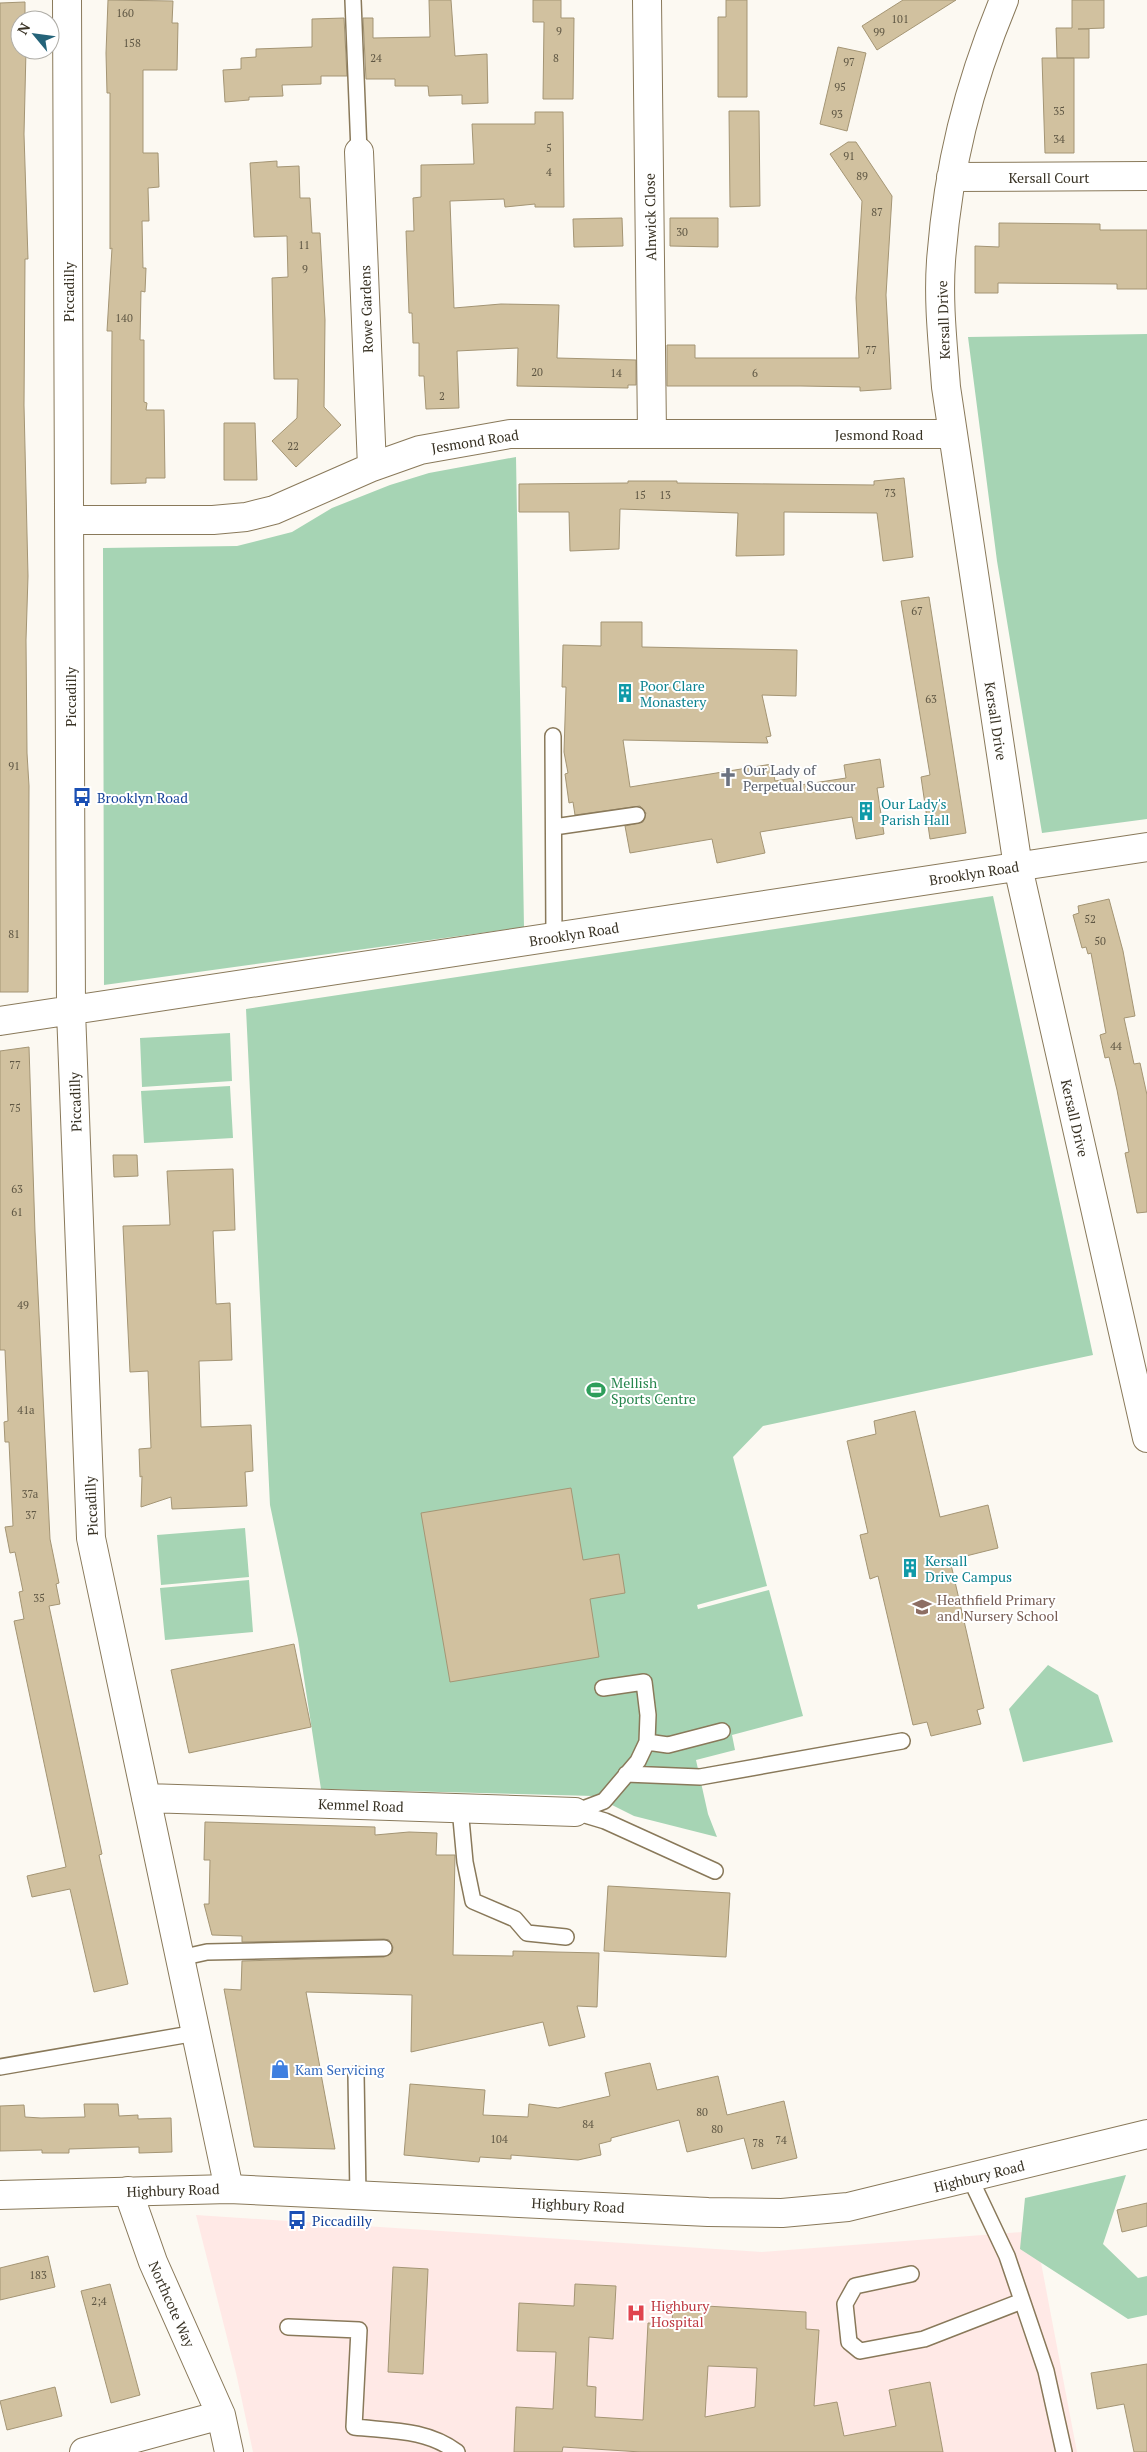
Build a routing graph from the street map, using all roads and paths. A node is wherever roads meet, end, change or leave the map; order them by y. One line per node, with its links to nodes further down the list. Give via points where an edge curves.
1 (67, 0): 11 (street, Piccadilly)
2 (353, 0): 5 (lane)
3 (647, 0): 8 (street, Alnwick Close)
4 (1004, 0): 7 (street, Kersall Drive, via 985,45 963,116)
5 (359, 152): 10 (street, Rowe Gardens)
6 (1147, 176): 7 (street, Kersall Court)
7 (950, 177): 9 (street, Kersall Drive, via 941,263 942,326)
8 (652, 434): 9 (street, Jesmond Road); 10 (street, Jesmond Road, via 510,434 420,450)
9 (953, 434): 16 (street, Kersall Drive)
10 (372, 467): 11 (street, Jesmond Road, via 274,510 246,517)
11 (69, 520): 18 (street, Piccadilly)
12 (553, 736): 14 (lane)
13 (637, 816): 14 (lane)
14 (554, 827): 17 (lane)
15 (1147, 847): 16 (street, Brooklyn Road)
16 (1018, 867): 17 (street, Brooklyn Road); 20 (street, Kersall Drive)
17 (554, 938): 18 (street, Brooklyn Road)
18 (71, 1011): 19 (street, Brooklyn Road); 27 (street, Piccadilly, via 92,1538)
19 (0, 1022)
20 (1142, 1396): 21 (street, Kersall Drive)
21 (1147, 1438)
22 (603, 1688): 25 (lane, via 644,1682)
23 (722, 1731): 25 (lane, via 668,1745)
24 (902, 1741): 26 (lane, via 700,1777)
25 (647, 1742): 26 (lane, via 638,1761)
26 (626, 1774): 29 (lane, via 604,1801)
27 (146, 1798): 28 (street, Kemmel Road); 33 (street, Piccadilly)
28 (460, 1808): 29 (street, Kemmel Road); 31 (lane, via 465,1862 473,1901 515,1919 527,1933)
29 (575, 1812): 30 (lane, via 606,1821)
30 (716, 1871)
31 (566, 1937)
32 (384, 1948): 33 (lane, via 207,1952)
33 (180, 1958): 34 (street, Piccadilly)
34 (196, 2033): 35 (lane); 39 (street, Piccadilly)
35 (0, 2068)
36 (356, 2074): 42 (lane)
37 (1147, 2134): 38 (street, Highbury Road)
38 (970, 2178): 42 (street, Highbury Road, via 848,2207 782,2214); 44 (lane, via 1007,2256)
39 (229, 2189): 40 (street, Highbury Road); 42 (street, Highbury Road)
40 (128, 2191): 41 (street, Highbury Road); 46 (street, Northcote Way, via 153,2262)
41 (0, 2195)
42 (358, 2196)
43 (911, 2274): 44 (lane, via 855,2286 845,2304 849,2342 860,2351 924,2339)
44 (1022, 2301): 50 (lane, via 1046,2371)
45 (288, 2327): 49 (lane, via 359,2330 354,2427 417,2433 432,2437)
46 (221, 2415): 47 (street); 48 (street, Northcote Way)
47 (84, 2452)
48 (229, 2452)
49 (456, 2452)
50 (1064, 2452)

